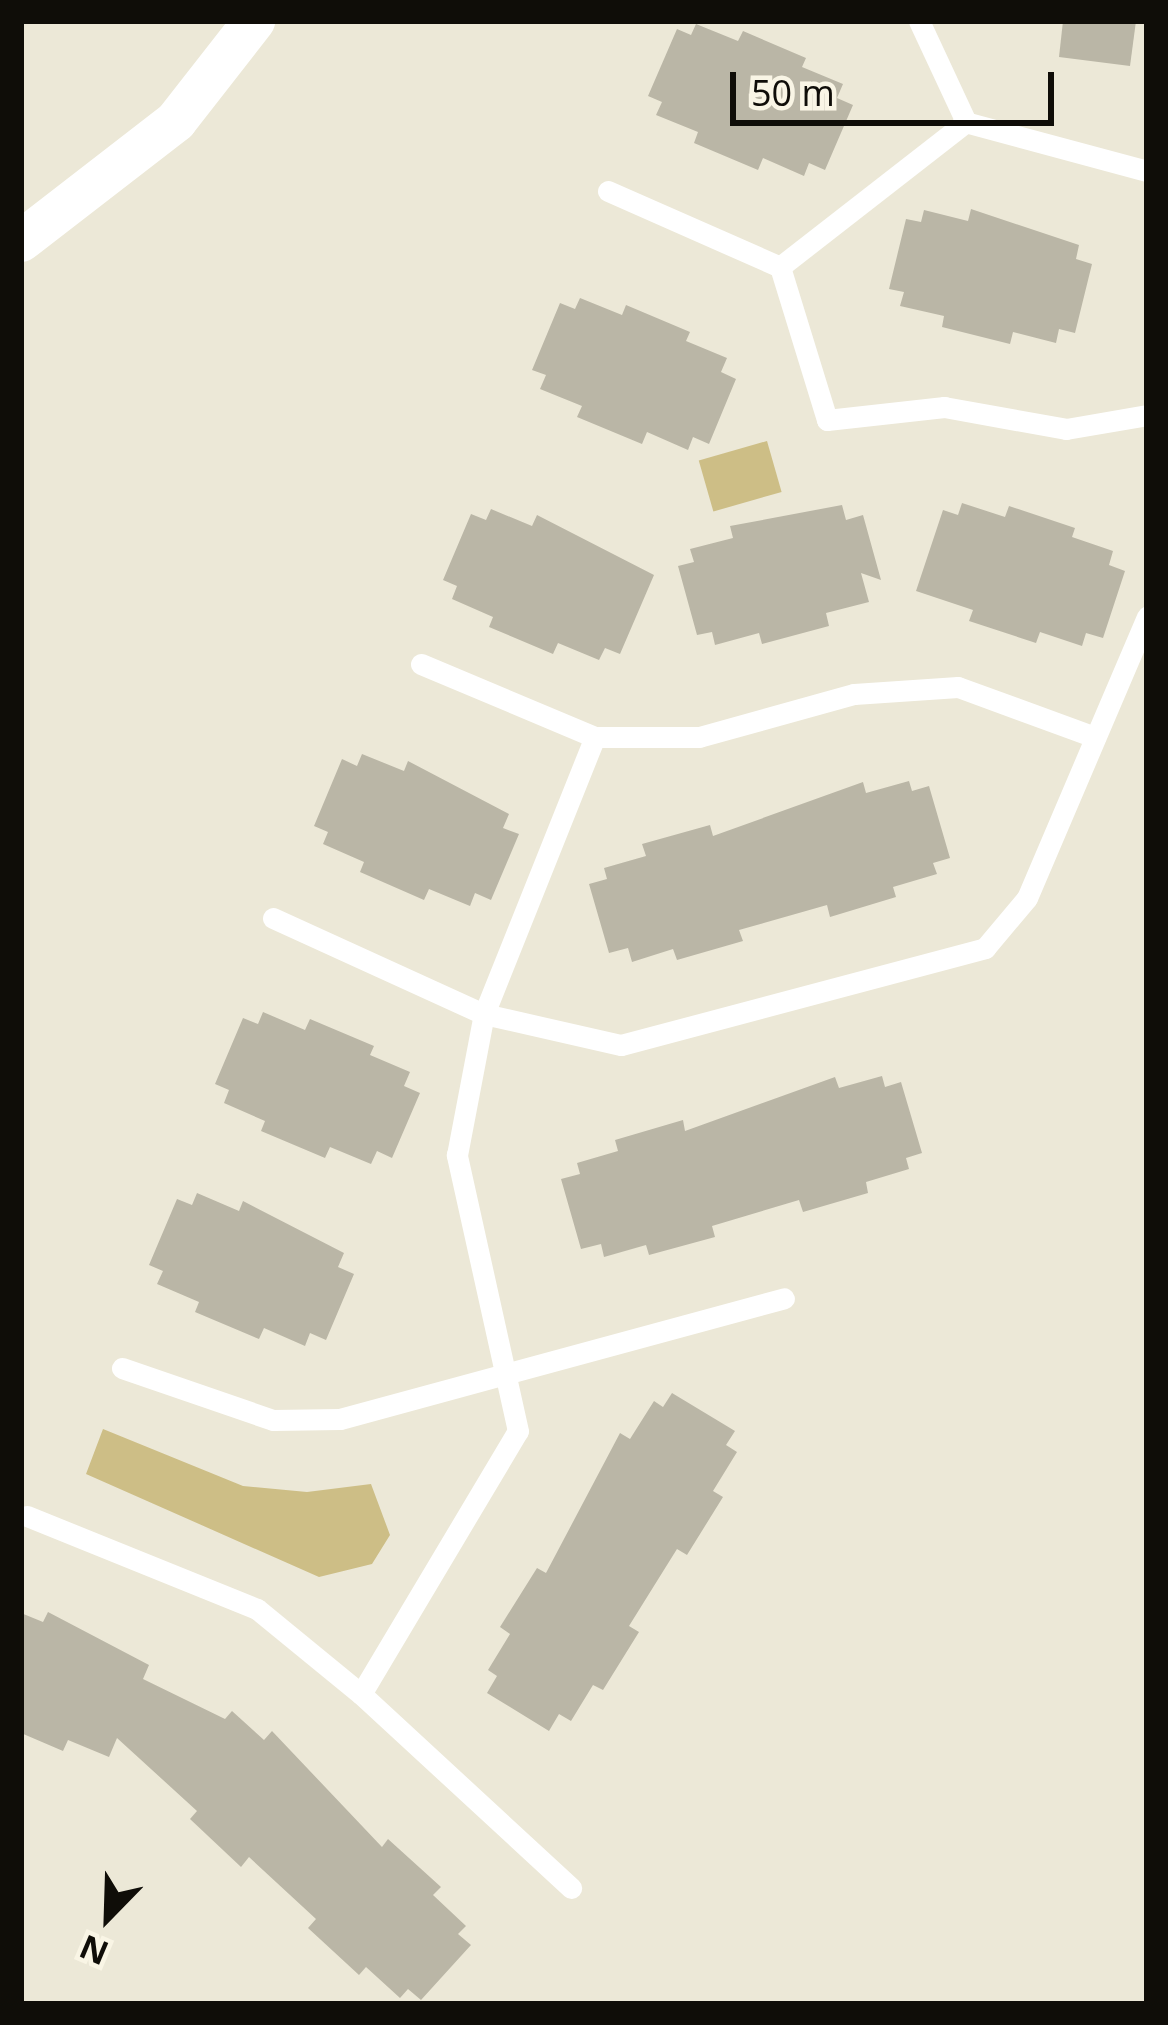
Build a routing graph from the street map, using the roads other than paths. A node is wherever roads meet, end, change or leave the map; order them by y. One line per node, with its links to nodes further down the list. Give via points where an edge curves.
1 (254, 21): 6 (street, via 176,122)
2 (919, 21): 3 (lane)
3 (965, 122): 4 (lane); 7 (lane)
4 (1147, 172)
5 (608, 191): 7 (lane)
6 (21, 241)
7 (780, 267): 8 (lane, via 827,420 944,407 1066,429)
8 (1147, 415)
9 (1147, 616): 12 (lane)
10 (421, 664): 11 (lane)
11 (595, 737): 12 (lane, via 699,737 854,694 958,687); 14 (lane)
12 (1095, 737): 14 (lane, via 1027,898 985,948 621,1046)
13 (273, 918): 14 (lane)
14 (484, 1014): 17 (lane, via 457,1155)
15 (784, 1298): 17 (lane)
16 (122, 1368): 17 (lane, via 273,1420 340,1419)
17 (508, 1371): 19 (lane, via 518,1431)
18 (27, 1516): 19 (lane, via 257,1609)
19 (361, 1694): 20 (lane)
20 (571, 1888)

